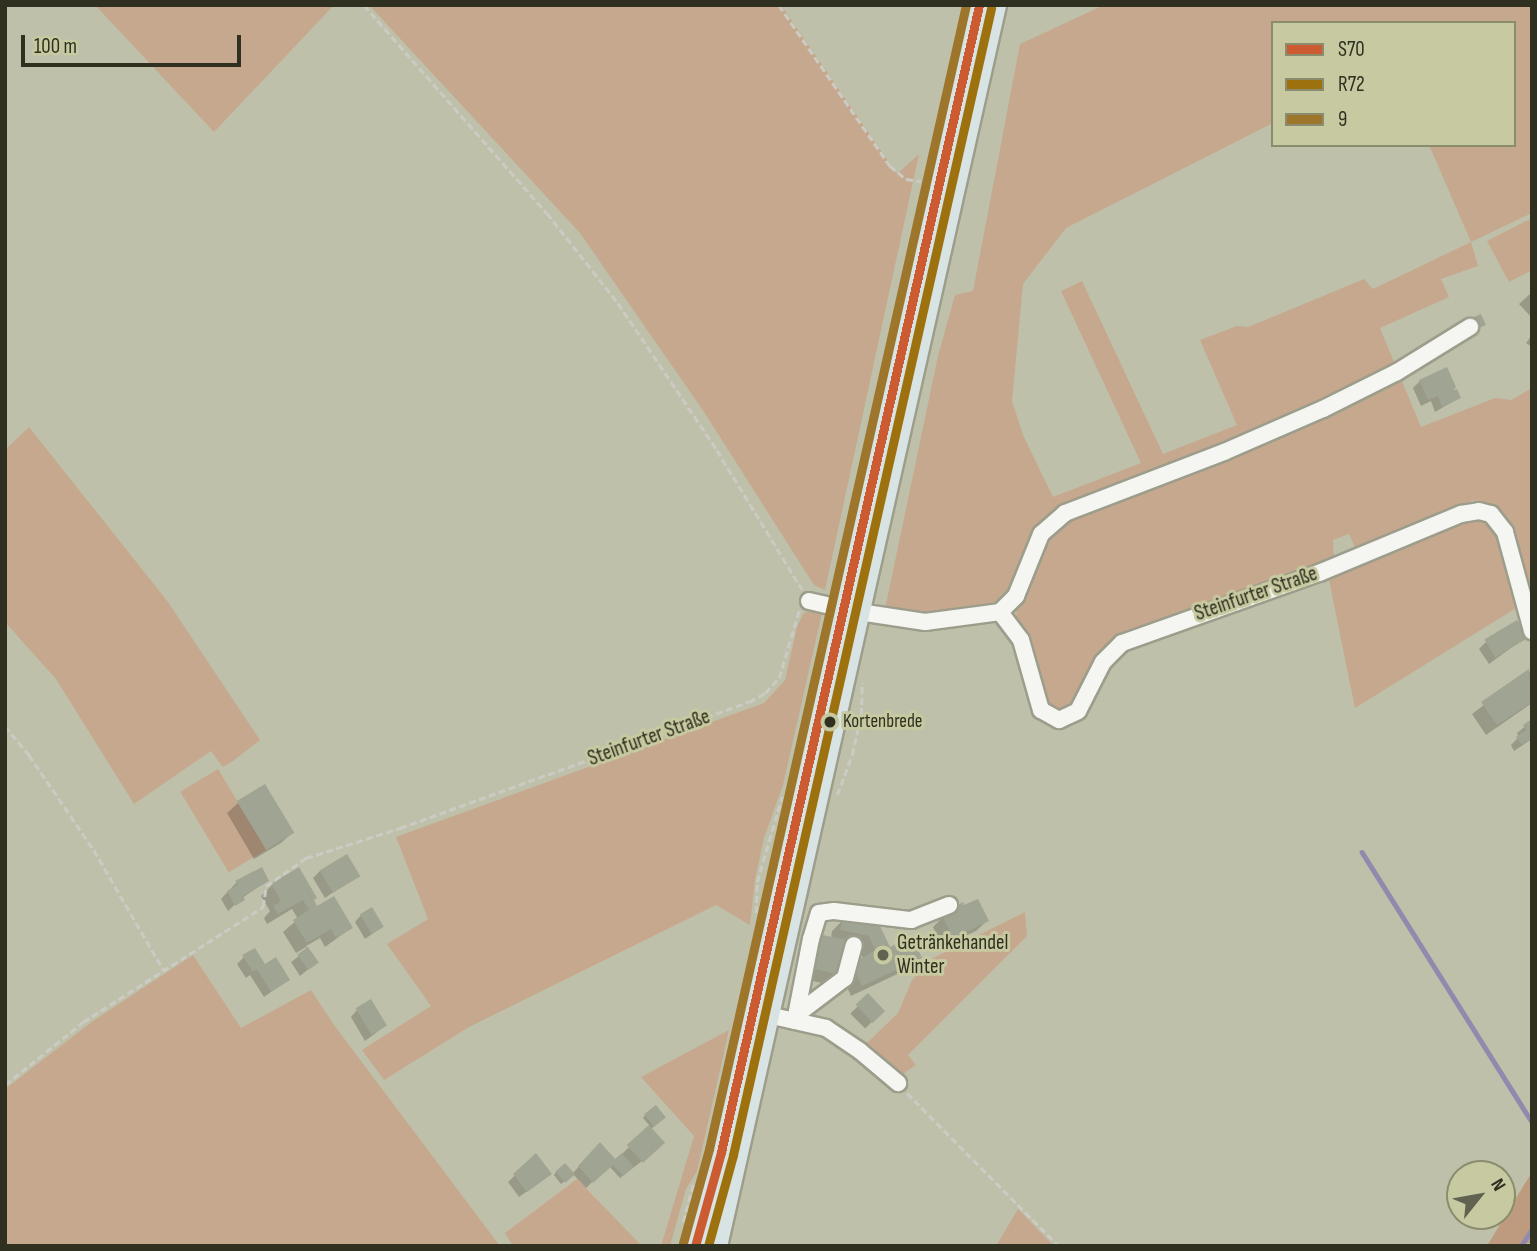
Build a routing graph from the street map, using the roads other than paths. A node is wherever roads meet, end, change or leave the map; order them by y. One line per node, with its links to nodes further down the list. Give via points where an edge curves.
1 (979, 5): 5 (main road)
2 (996, 5): 5 (main road)
3 (1470, 327): 6 (lane, via 1397,372 1323,409 1065,513 1041,534 1016,596)
4 (809, 601): 5 (lane)
5 (851, 611): 6 (lane, via 925,622); 8 (main road); 15 (main road, via 722,1152)
6 (1000, 612): 7 (lane, Steinfurter Straße, via 1021,640 1041,710 1059,720 1078,711 1103,662 1122,643 1479,511 1491,514 1505,532)
7 (1532, 631)
8 (793, 905): 10 (lane); 12 (main road)
9 (949, 905): 10 (lane, via 911,920 834,911)
10 (820, 914): 13 (lane)
11 (854, 945): 13 (lane, via 845,978)
12 (768, 1015): 13 (lane); 16 (main road)
13 (795, 1018): 14 (lane, via 826,1028)
14 (898, 1083)
15 (695, 1246)
16 (718, 1246)

